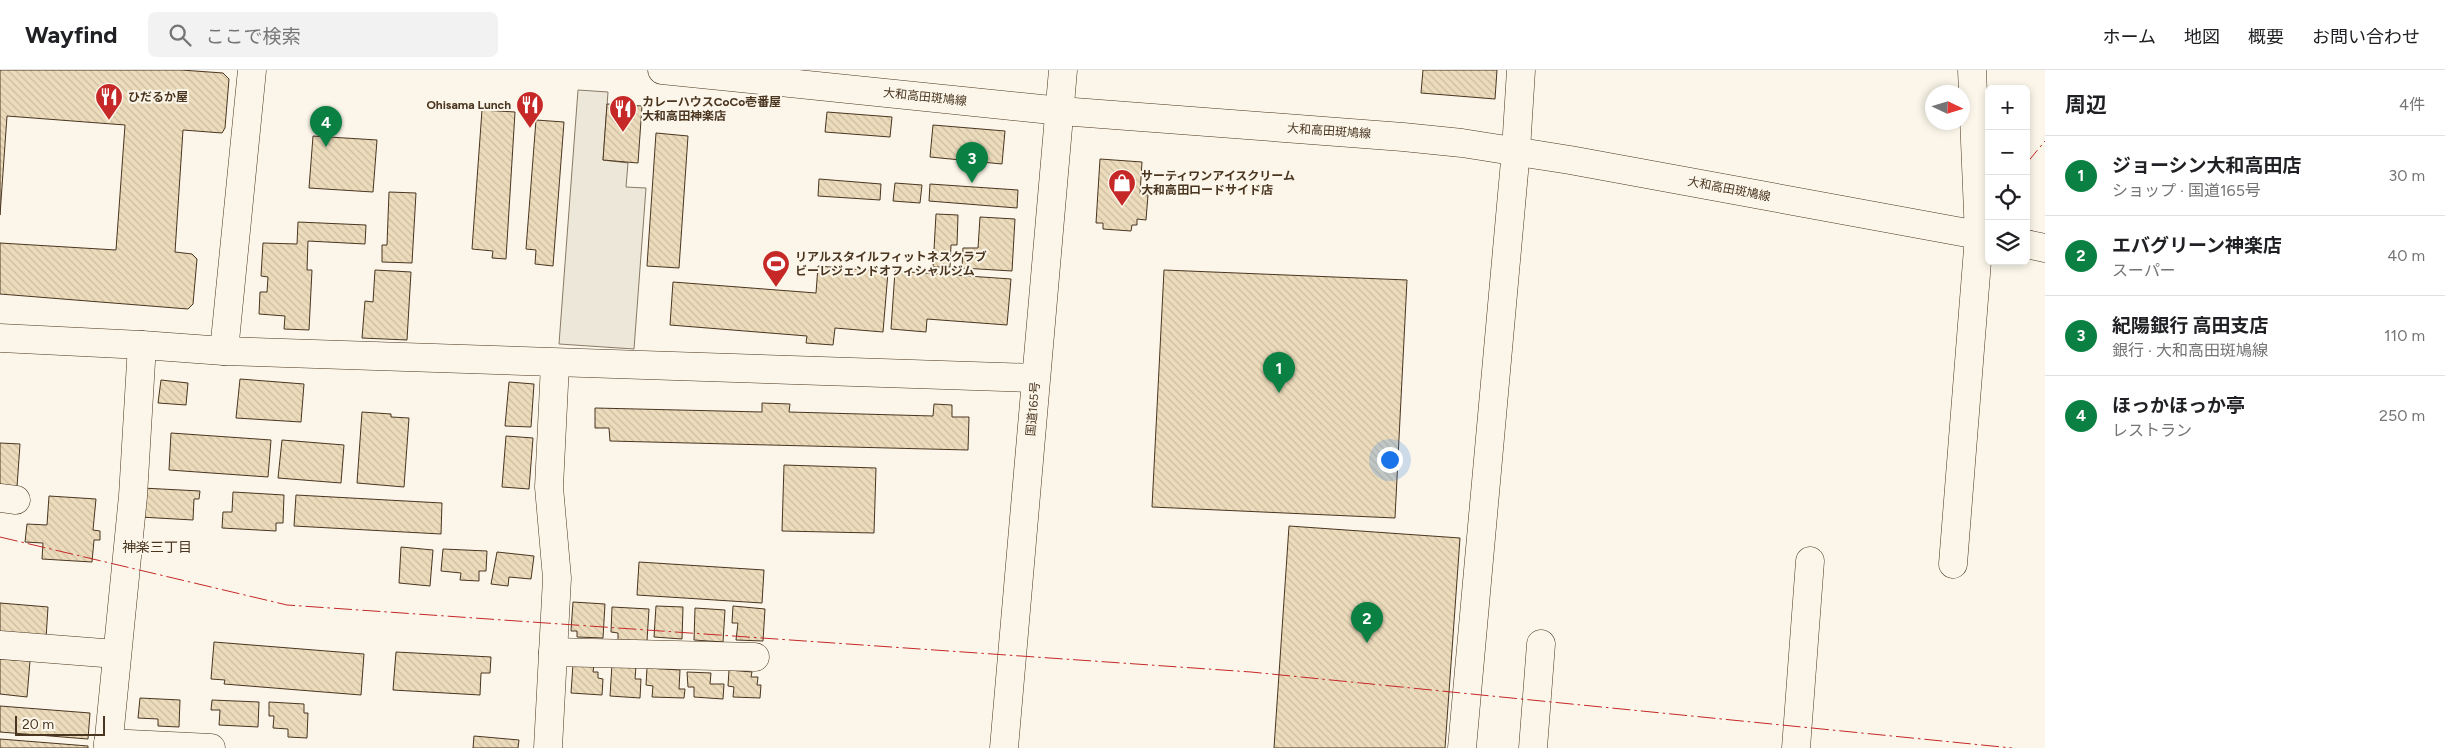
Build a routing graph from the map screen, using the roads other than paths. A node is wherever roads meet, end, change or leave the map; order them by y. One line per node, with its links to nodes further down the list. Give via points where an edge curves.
1 (252, 70): 13 (main road)
2 (662, 70): 6 (main road, 大和高田斑鳩線)
3 (1063, 70): 6 (main road, 国道165号)
4 (1521, 70): 7 (main road)
5 (1972, 70): 8 (main road)
6 (1061, 111): 7 (main road, 大和高田斑鳩線, via 1403,137); 15 (main road, 国道165号)
7 (1516, 150): 8 (main road, 大和高田斑鳩線); 27 (main road)
8 (1984, 237): 17 (main road)
9 (2030, 245): 10 (main road)
10 (2045, 248)
11 (0, 338): 12 (main road)
12 (142, 345): 13 (main road); 21 (main road, via 133,496)
13 (224, 351): 14 (main road)
14 (555, 364): 15 (main road); 20 (main road, via 549,487 557,578)
15 (1036, 378): 26 (main road, 国道165号)
16 (1810, 561): 29 (main road)
17 (1953, 564)
18 (1541, 644): 28 (main road)
19 (0, 645): 21 (main road)
20 (553, 652): 22 (main road); 25 (main road)
21 (116, 654): 23 (main road)
22 (755, 657)
23 (108, 746): 24 (main road)
24 (212, 748)
25 (548, 748)
26 (1004, 748)
27 (1462, 748)
28 (1533, 748)
29 (1796, 748)

